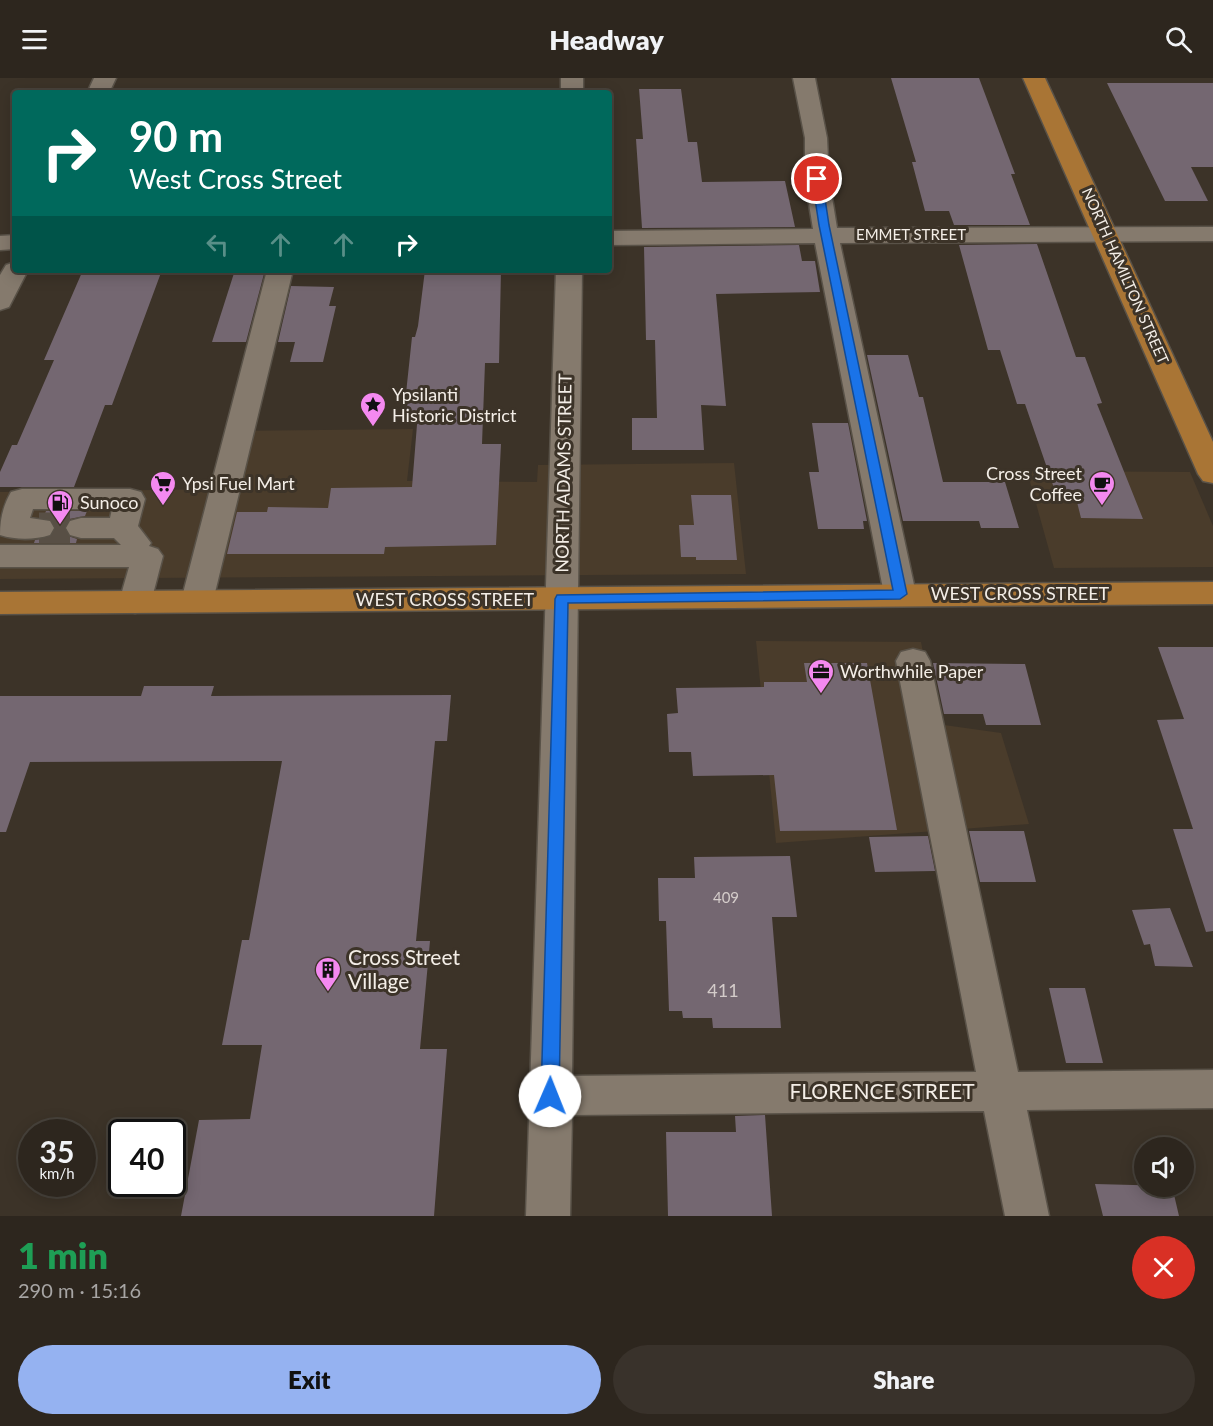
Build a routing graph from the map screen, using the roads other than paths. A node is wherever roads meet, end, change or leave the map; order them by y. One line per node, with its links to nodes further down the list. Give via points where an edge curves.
1 (804, 78): 5 (street, via 816,138 817,179)
2 (1034, 78): 3 (main road, NORTH HAMILTON STREET)
3 (1106, 233): 4 (street, EMMET STREET); 5 (street, EMMET STREET); 11 (main road, NORTH HAMILTON STREET)
4 (1213, 234)
5 (826, 236): 6 (street, EMMET STREET); 17 (street)
6 (612, 238)
7 (14, 273): 10 (street)
8 (279, 273): 19 (street)
9 (569, 273): 18 (street, NORTH ADAMS STREET)
10 (0, 302)
11 (1213, 474)
12 (81, 528): 13 (street)
13 (122, 528): 14 (street, via 130,499 22,499); 15 (street)
14 (10, 538): 15 (street)
15 (147, 556): 20 (street)
16 (1213, 593): 17 (main road, WEST CROSS STREET)
17 (900, 594): 18 (main road, WEST CROSS STREET)
18 (562, 599): 19 (main road, WEST CROSS STREET); 25 (street, NORTH ADAMS STREET)
19 (197, 601): 20 (main road, WEST CROSS STREET)
20 (135, 602): 21 (main road, WEST CROSS STREET)
21 (0, 603)
22 (913, 661): 24 (street)
23 (1213, 1089): 24 (street, FLORENCE STREET)
24 (1002, 1090): 25 (street, FLORENCE STREET); 27 (street)
25 (550, 1096): 26 (street, NORTH ADAMS STREET)
26 (549, 1216)
27 (1028, 1216)

